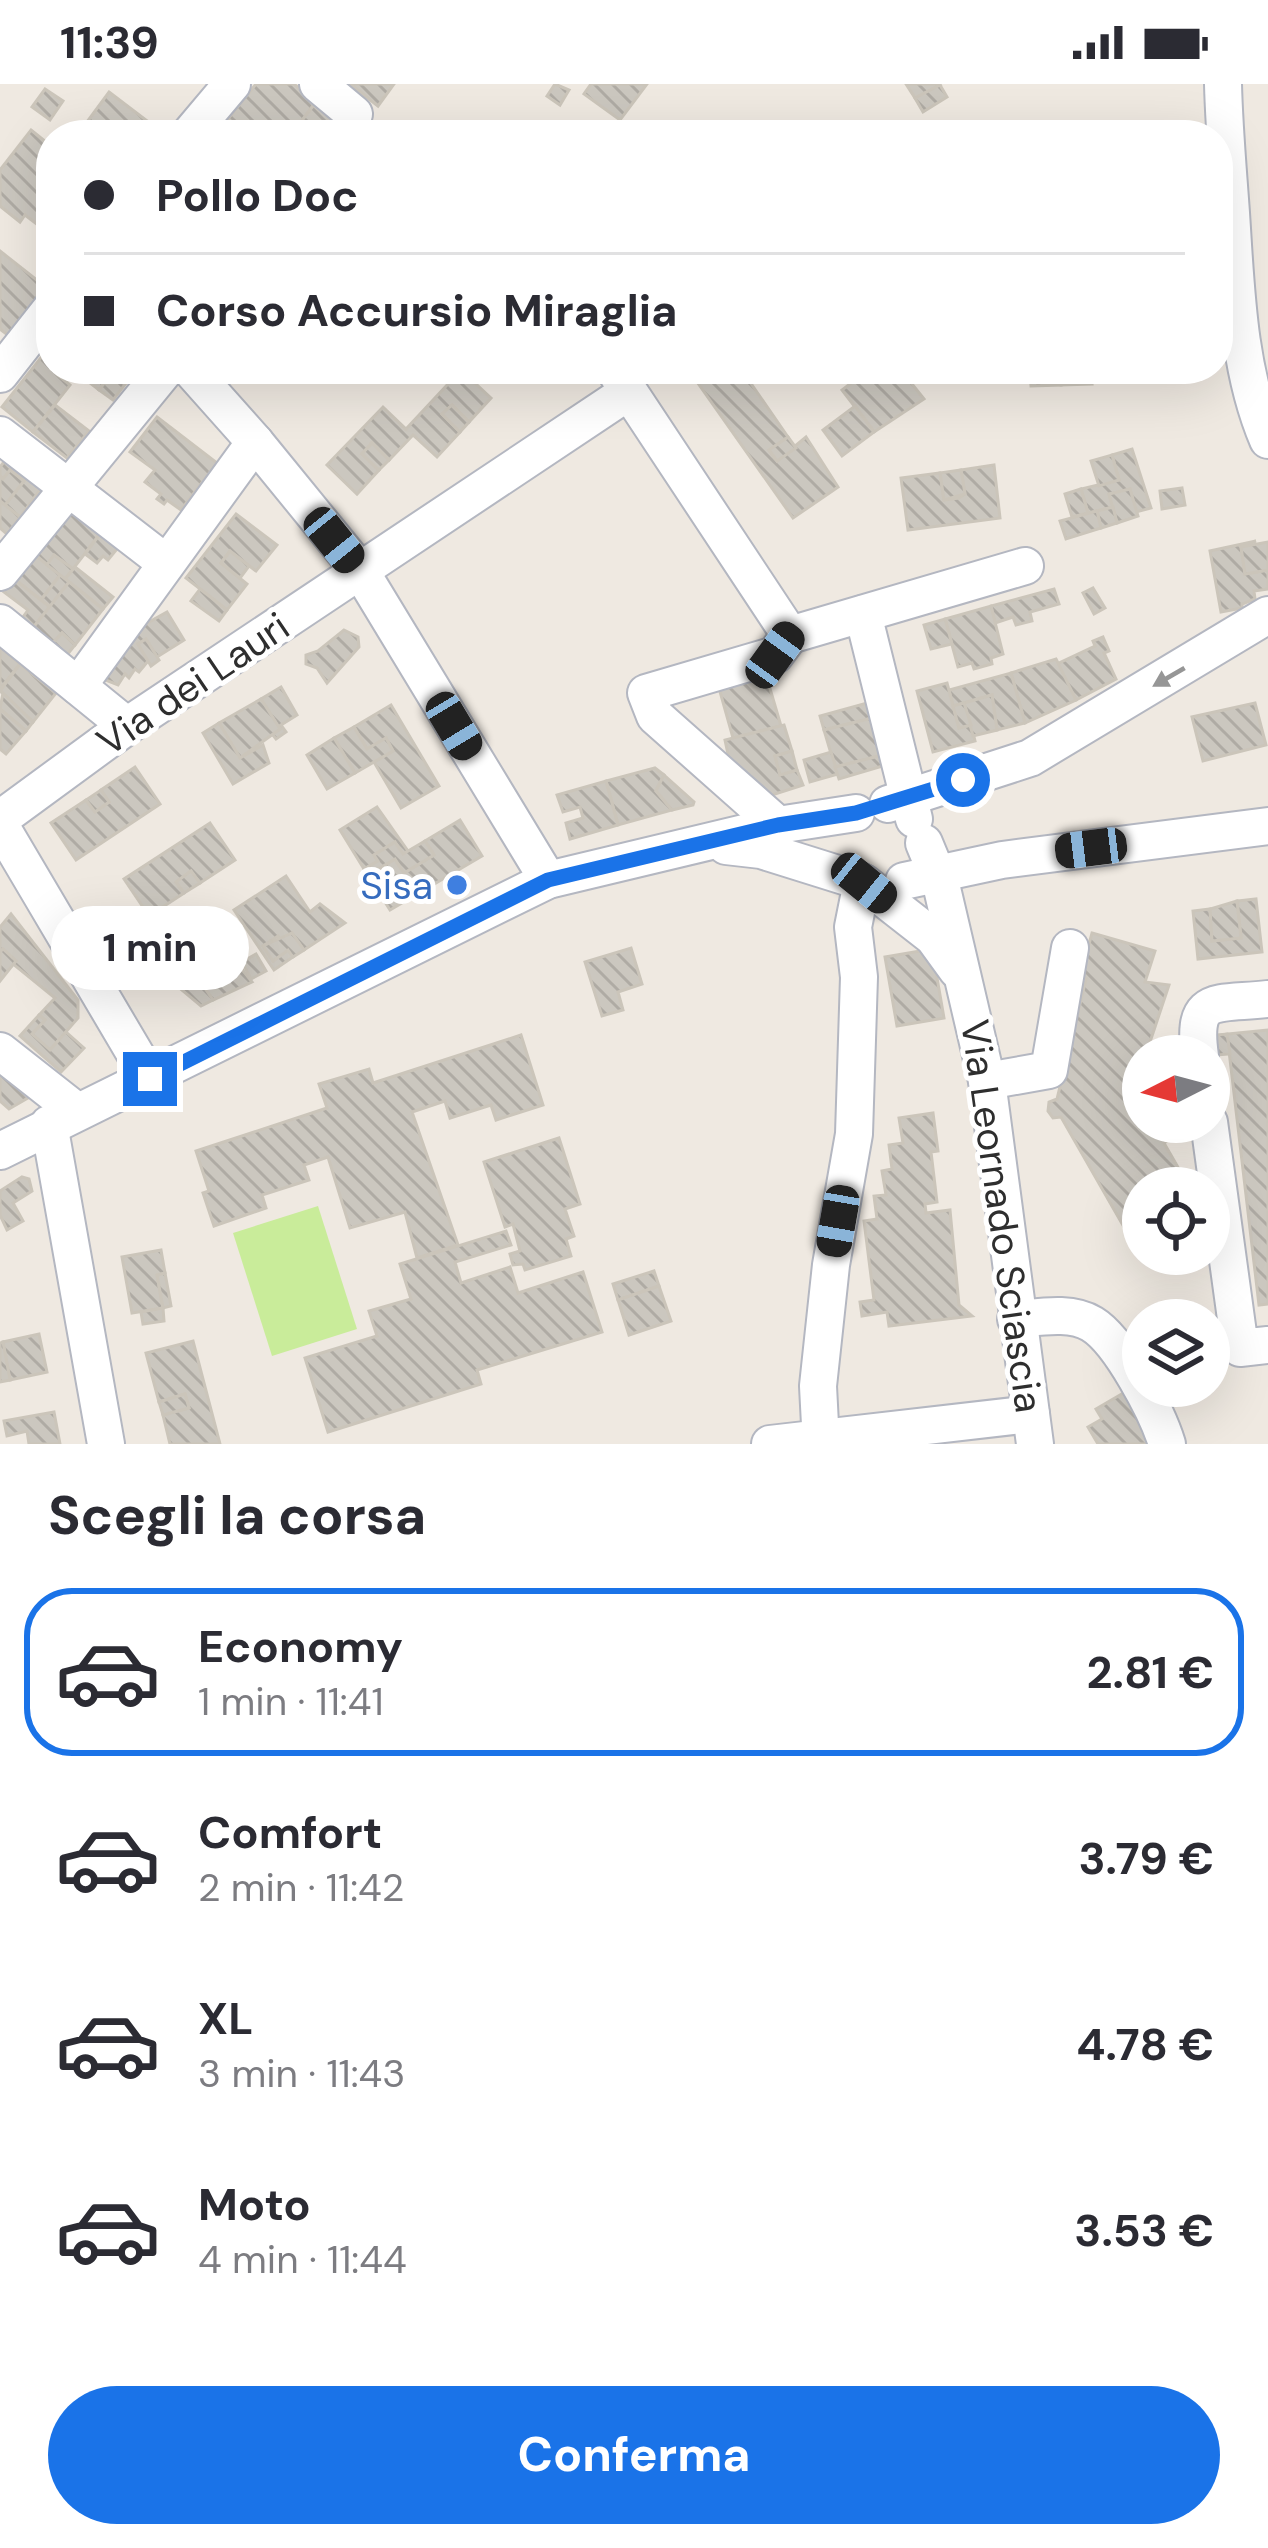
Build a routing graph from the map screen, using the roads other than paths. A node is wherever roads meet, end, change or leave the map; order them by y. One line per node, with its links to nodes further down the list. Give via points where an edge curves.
1 (232, 84): 5 (street)
2 (318, 84): 4 (street)
3 (1223, 84): 6 (street)
4 (354, 114)
5 (202, 120)
6 (1225, 120)
7 (1233, 257): 15 (street, via 1255,410)
8 (36, 328): 9 (street)
9 (0, 374)
10 (154, 384): 17 (street)
11 (203, 384): 16 (street)
12 (616, 384): 21 (street, Via dei Lauri)
13 (624, 384): 25 (street)
14 (0, 435): 17 (street)
15 (1268, 440)
16 (255, 442): 18 (street); 21 (street)
17 (69, 488): 18 (street); 20 (street)
18 (166, 562): 26 (street)
19 (1025, 566): 22 (street)
20 (0, 572)
21 (361, 572): 27 (street, Via dei Lauri); 33 (street)
22 (863, 614): 25 (street); 31 (street, Via Leornado Sciascia)
23 (1268, 615): 31 (street, one-way to 31)
24 (0, 623): 26 (street)
25 (790, 635): 29 (street, via 775,655 646,693 655,716)
26 (78, 686): 27 (street)
27 (127, 726): 28 (street, Via dei Lauri)
28 (0, 822): 40 (street)
29 (778, 825): 31 (street); 32 (street)
30 (1268, 826): 31 (street, via 1002,860)
31 (907, 833): 34 (street, via 884,887); 34 (street, via 843,831 845,864); 36 (street, Via Leornado Sciascia)
32 (704, 843): 33 (street); 34 (street, via 761,850)
33 (548, 880): 40 (street)
34 (862, 882): 36 (street, via 933,937); 48 (street, via 853,927 854,1134 820,1366)
35 (1070, 948): 41 (street, via 1049,1070)
36 (968, 988): 41 (street, Via Leornado Sciascia)
37 (1268, 999): 38 (street, via 1202,1011)
38 (1197, 1035)
39 (0, 1051): 42 (street)
40 (150, 1079): 42 (street)
41 (987, 1081): 45 (street, Via Leornado Sciascia)
42 (62, 1117): 44 (street); 49 (street)
43 (1213, 1143): 46 (street)
44 (0, 1151)
45 (1016, 1319): 47 (street, Via Leornado Sciascia); 51 (street, via 1064,1316 1092,1324 1132,1369)
46 (1254, 1347)
47 (1033, 1429): 48 (street)
48 (821, 1442): 50 (street)
49 (106, 1444)
50 (770, 1444)
51 (1167, 1444)

